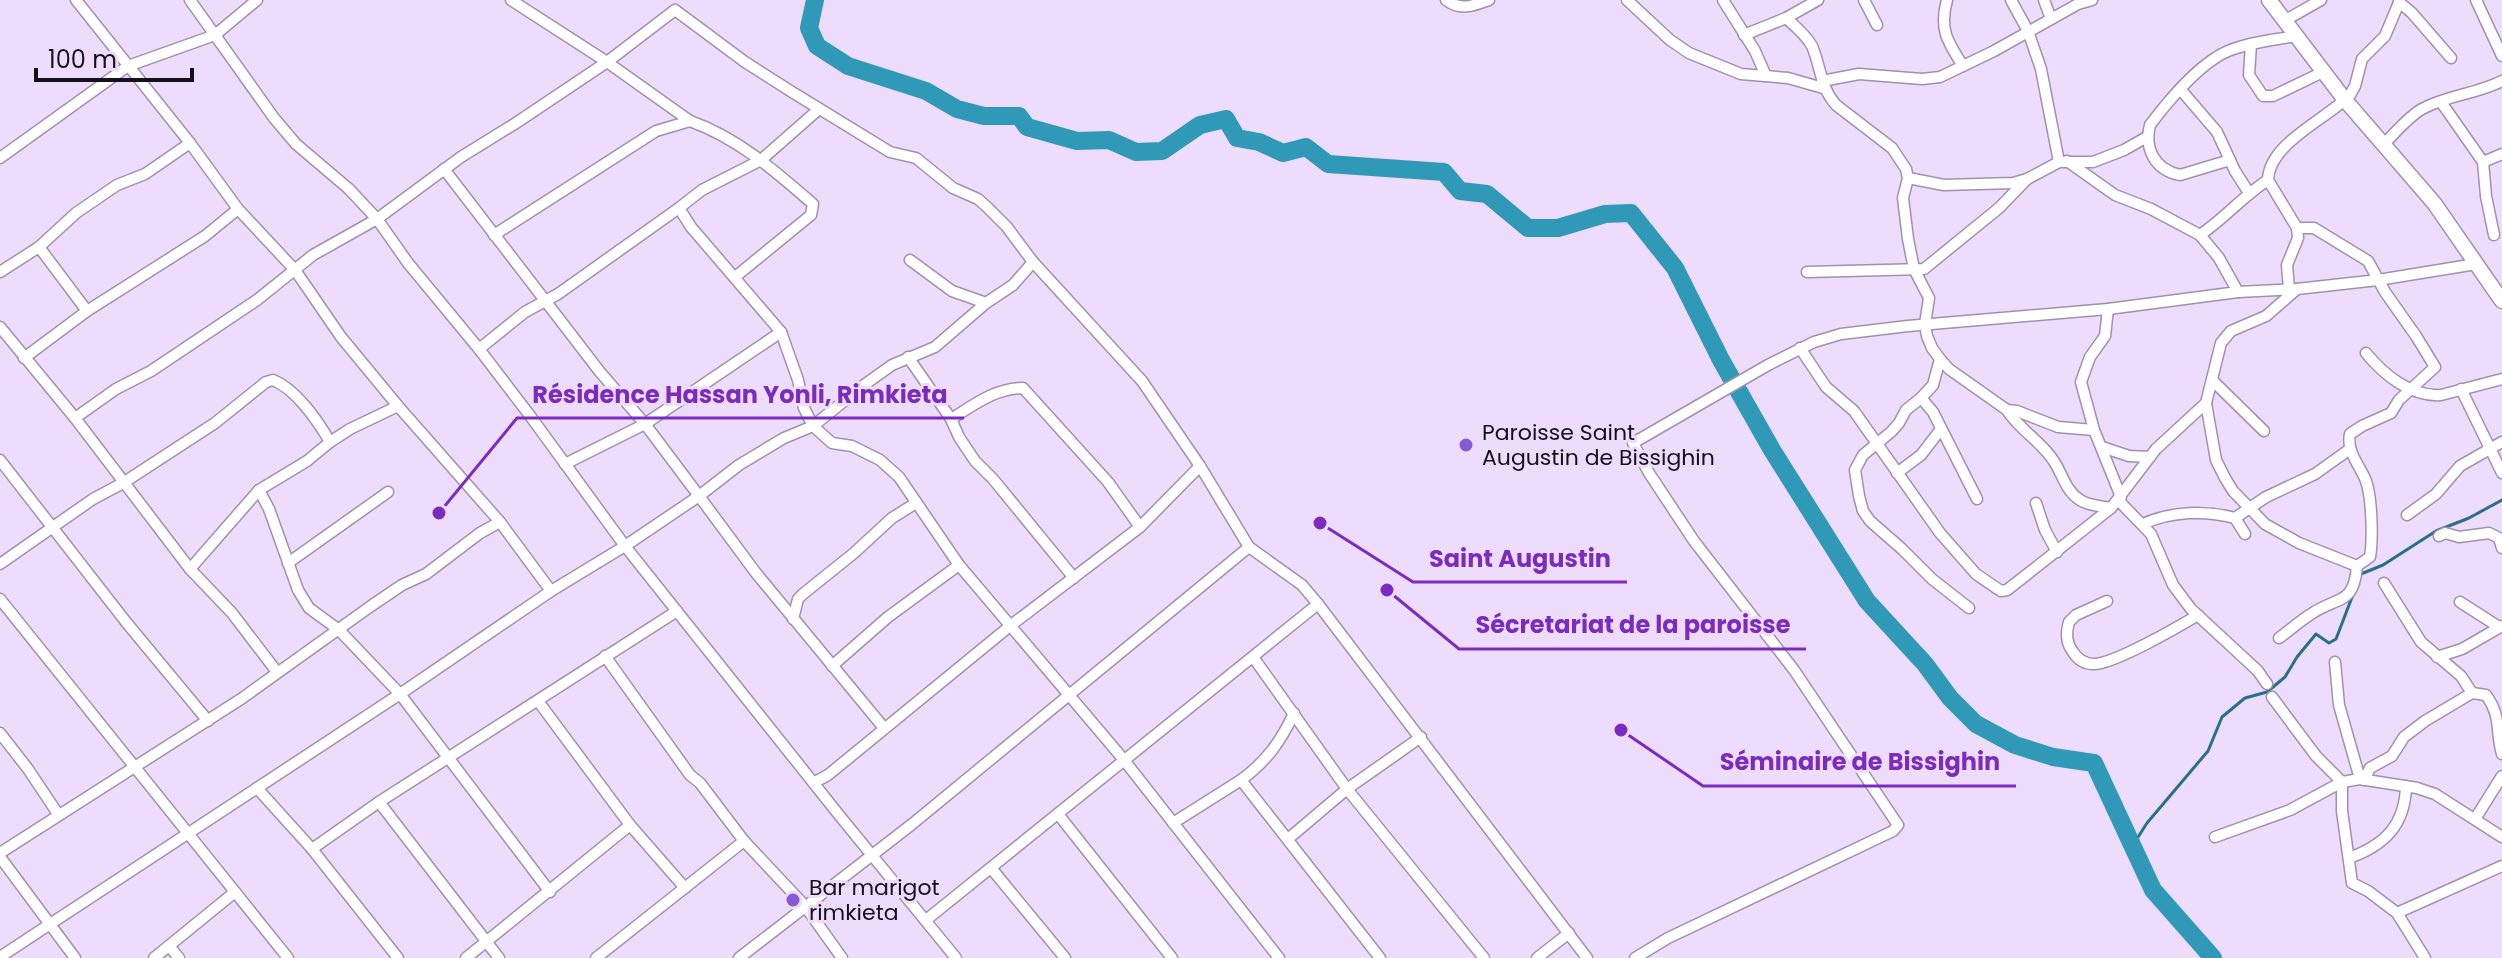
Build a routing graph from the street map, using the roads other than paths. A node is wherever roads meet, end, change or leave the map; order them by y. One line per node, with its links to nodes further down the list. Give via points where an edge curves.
1 (76, 0): 31 (street)
2 (190, 0): 24 (street)
3 (257, 0): 24 (street)
4 (511, 0): 30 (street)
5 (1446, 0): 6 (street, via 1467,7)
6 (1489, 0)
7 (1627, 0): 34 (street, via 1689,53 1741,74)
8 (1723, 0): 25 (street)
9 (1818, 0): 19 (street)
10 (1864, 0): 22 (street)
11 (1947, 0): 32 (street, via 1944,34)
12 (2011, 0): 23 (street)
13 (2044, 0): 20 (street)
14 (2092, 0): 20 (street)
15 (2269, 0): 21 (street)
16 (2321, 0): 21 (street)
17 (2476, 0): 28 (street)
18 (2400, 1): 29 (street); 38 (street, via 2385,36 2362,59)
19 (1786, 18): 25 (street); 36 (street, via 1811,46)
20 (2051, 19): 23 (street)
21 (2284, 21): 26 (street)
22 (1877, 25)
23 (2028, 31): 32 (street); 49 (street)
24 (215, 35): 31 (street); 58 (street, via 296,144)
25 (1744, 35): 34 (street)
26 (2296, 36): 27 (street); 33 (street)
27 (2251, 44): 33 (street, via 2249,75 2263,96); 37 (street, via 2216,57)
28 (2502, 56)
29 (2451, 58)
30 (607, 62): 40 (street, via 675,10); 41 (street); 51 (street)
31 (128, 66): 43 (street); 46 (street)
32 (1963, 66): 36 (street, via 1932,79 1859,74)
33 (2323, 72): 38 (street)
34 (1766, 76): 36 (street)
35 (2502, 81): 39 (street)
36 (1823, 84): 52 (street, via 1836,105 1892,148)
37 (2181, 90): 42 (street, via 2150,125); 48 (street, via 2217,132)
38 (2345, 100): 44 (street); 54 (street, via 2283,149)
39 (2441, 102): 44 (street, via 2415,114); 50 (street)
40 (819, 109): 47 (street); 65 (street, via 890,152 916,158 953,188 978,199)
41 (690, 121): 47 (street); 60 (street, via 656,131)
42 (2147, 137): 48 (street, via 2153,157 2171,173); 49 (street, via 2093,162)
43 (190, 143): 57 (street); 63 (street, via 76,213)
44 (2384, 144): 66 (street)
45 (2502, 154): 50 (street)
46 (0, 158)
47 (761, 160): 56 (street); 71 (street, via 813,204 813,210)
48 (2230, 160): 55 (street)
49 (2063, 161): 53 (street); 61 (street, via 2115,195)
50 (2483, 162): 62 (street)
51 (444, 169): 58 (street); 60 (street)
52 (1908, 178): 53 (street, via 1959,186); 67 (street, via 1903,198)
53 (2027, 179): 67 (street, via 1929,266)
54 (2268, 180): 55 (street); 59 (street)
55 (2249, 193): 61 (street)
56 (679, 208): 71 (street); 75 (street)
57 (238, 209): 68 (street); 79 (street)
58 (377, 219): 68 (street); 84 (street)
59 (2297, 228): 72 (street, via 2314,228 2360,256); 73 (street, via 2287,265)
60 (494, 235): 75 (street)
61 (2200, 235): 74 (street)
62 (2494, 235)
63 (39, 247): 69 (street); 79 (street)
64 (910, 260): 77 (street, via 952,291)
65 (1033, 262): 77 (street, via 1013,285); 113 (street, via 1133,371)
66 (2476, 264): 72 (street); 76 (street)
67 (1914, 269): 70 (street); 80 (street, via 1929,298)
68 (295, 270): 95 (street); 97 (street)
69 (0, 272)
70 (1807, 272)
71 (735, 277): 82 (street)
72 (2378, 280): 73 (street); 91 (street, via 2435,364)
73 (2293, 289): 74 (street); 90 (street, via 2266,316 2225,335)
74 (2238, 292): 78 (street)
75 (545, 301): 84 (street); 99 (street)
76 (2502, 301)
77 (986, 303): 86 (street, via 935,347)
78 (2108, 309): 80 (street); 102 (street, via 2105,336 2085,365 2081,382)
79 (87, 311): 87 (street)
80 (1925, 324): 83 (street, via 1841,334); 88 (street)
81 (0, 327): 87 (street)
82 (781, 332): 99 (street); 100 (street)
83 (1800, 348): 106 (street, via 1826,387 1848,405); 235 (street, via 1633,443 1694,541 1794,670 1898,825)
84 (479, 349): 112 (street)
85 (2366, 353): 91 (street)
86 (908, 357): 98 (street); 100 (street)
87 (24, 358): 97 (street)
88 (1940, 359): 93 (street, via 1933,385); 96 (street)
89 (2502, 379): 92 (street)
90 (2213, 381): 94 (street); 103 (street)
91 (2410, 389): 92 (street, via 2432,396); 109 (street, via 2391,413 2350,434)
92 (2461, 389): 108 (street)
93 (1921, 398): 101 (street); 106 (street)
94 (2206, 403): 110 (street); 124 (street, via 2216,460)
95 (398, 406): 104 (street); 127 (street)
96 (2007, 410): 102 (street, via 2058,427); 121 (street, via 2046,450 2080,500)
97 (75, 418): 116 (street)
98 (951, 419): 130 (street, via 989,395 1023,388 1108,482); 142 (street, via 975,461)
99 (645, 424): 112 (street); 119 (street)
100 (813, 426): 119 (street, via 739,465); 122 (street, via 832,443 880,460)
101 (1941, 429): 114 (street, via 1921,455); 120 (street)
102 (2094, 430): 107 (street)
103 (2264, 431)
104 (330, 442): 116 (street, via 303,404 273,380); 117 (street)
105 (2502, 442): 108 (street)
106 (1877, 443): 114 (street); 149 (street, via 1855,470 1863,511)
107 (2102, 447): 110 (street); 121 (street)
108 (2489, 447): 115 (street); 125 (street)
109 (2350, 449): 124 (street); 140 (street, via 2366,481 2372,533 2370,557)
110 (2150, 457): 121 (street)
111 (0, 460): 129 (street)
112 (565, 464): 133 (street)
113 (1200, 466): 130 (street); 134 (street)
114 (1897, 473): 136 (street, via 1958,555 1998,590 2007,590)
115 (2502, 473)
116 (123, 483): 129 (street); 141 (street)
117 (259, 490): 137 (street); 141 (street)
118 (388, 492): 137 (street)
119 (699, 496): 133 (street); 152 (street)
120 (1977, 499)
121 (2117, 502): 128 (street); 136 (street)
122 (916, 503): 139 (street); 152 (street, via 803,594)
123 (2036, 503): 136 (street)
124 (2249, 509): 126 (street); 140 (street, via 2299,543)
125 (2407, 515)
126 (2235, 518): 128 (street, via 2172,515); 131 (street)
127 (500, 522): 144 (street); 155 (street)
128 (2143, 524): 151 (street, via 2173,585)
129 (54, 527): 138 (street); 171 (street)
130 (1140, 527): 142 (street)
131 (2245, 534)
132 (2439, 536): 135 (street, via 2489,533 2499,538)
133 (625, 546): 144 (street); 150 (street)
134 (1249, 547): 148 (street, via 1302,585); 166 (street)
135 (2502, 548)
136 (2057, 552)
137 (288, 563): 155 (street, via 309,608)
138 (0, 564)
139 (959, 565): 153 (street); 161 (street)
140 (2357, 566): 156 (street, via 2348,597 2310,614)
141 (190, 569): 162 (street)
142 (1074, 578): 153 (street)
143 (2384, 583): 159 (street)
144 (551, 591): 165 (street)
145 (0, 599): 180 (street)
146 (2107, 601): 151 (street, via 2069,622 2068,645 2084,663 2098,664 2140,647)
147 (2460, 602): 154 (street)
148 (1318, 604): 158 (street); 176 (street)
149 (1969, 608)
150 (677, 611): 157 (street); 184 (street)
151 (2198, 615): 163 (street)
152 (793, 619): 161 (street)
153 (1010, 626): 166 (street); 172 (street)
154 (2500, 627): 159 (street)
155 (339, 630): 162 (street); 165 (street)
156 (2279, 638)
157 (605, 656): 168 (street); 199 (street)
158 (1253, 657): 170 (street); 179 (street)
159 (2437, 657): 164 (street)
160 (2335, 662): 183 (street, via 2339,705)
161 (832, 666): 172 (street)
162 (277, 672): 171 (street)
163 (2267, 684)
164 (2472, 693): 169 (street); 183 (street, via 2404,737 2395,753 2373,765)
165 (400, 694): 178 (street); 187 (street)
166 (1068, 695): 179 (street); 201 (street)
167 (2272, 697): 185 (street)
168 (538, 701): 178 (street); 194 (street)
169 (2499, 704): 173 (street)
170 (1294, 713): 182 (street, via 1282,739); 188 (street)
171 (208, 721): 180 (street)
172 (884, 728): 184 (street)
173 (2502, 728): 175 (street)
174 (0, 733): 190 (street)
175 (2502, 735): 177 (street)
176 (1421, 737): 188 (street); 213 (street)
177 (2502, 754)
178 (448, 759): 189 (street); 208 (street)
179 (1124, 760): 191 (street); 193 (street)
180 (136, 768): 190 (street); 195 (street)
181 (2502, 776): 192 (street)
182 (1241, 780): 193 (street); 198 (street)
183 (2362, 780): 185 (street); 186 (street)
184 (815, 782): 201 (street)
185 (2342, 782): 196 (street, via 2290,810); 203 (street)
186 (2406, 786): 192 (street, via 2435,794); 203 (street, via 2400,820 2376,845)
187 (257, 788): 195 (street); 200 (street)
188 (1347, 789): 198 (street); 232 (street)
189 (379, 802): 200 (street); 214 (street)
190 (58, 814): 202 (street)
191 (1058, 814): 205 (street); 229 (street)
192 (2475, 819): 197 (street)
193 (1173, 823): 230 (street)
194 (630, 825): 206 (street); 208 (street)
195 (188, 834): 207 (street); 212 (street)
196 (2215, 837)
197 (2502, 837)
198 (1288, 839): 231 (street)
199 (744, 841): 206 (street); 209 (street)
200 (312, 849): 221 (street)
201 (873, 853): 209 (street); 211 (street)
202 (0, 855): 212 (street)
203 (2349, 858): 210 (street, via 2352,883)
204 (2502, 866): 210 (street)
205 (991, 868): 211 (street); 228 (street)
206 (685, 888): 224 (street)
207 (235, 892): 215 (street); 220 (street)
208 (550, 892): 214 (street)
209 (805, 906): 225 (street); 226 (street)
210 (2397, 913): 236 (street)
211 (926, 920): 227 (street)
212 (52, 925): 216 (street); 217 (street)
213 (1569, 933): 233 (street); 234 (street)
214 (486, 942): 222 (street); 223 (street)
215 (170, 947): 218 (street); 219 (street)
216 (0, 957)
217 (75, 958)
218 (154, 958)
219 (179, 958)
220 (288, 958)
221 (398, 958)
222 (466, 958)
223 (499, 958)
224 (596, 958)
225 (739, 958)
226 (842, 958)
227 (956, 958)
228 (1065, 958)
229 (1172, 958)
230 (1279, 958)
231 (1380, 958)
232 (1484, 958)
233 (1537, 958)
234 (1587, 958)
235 (1635, 958)
236 (2425, 958)

